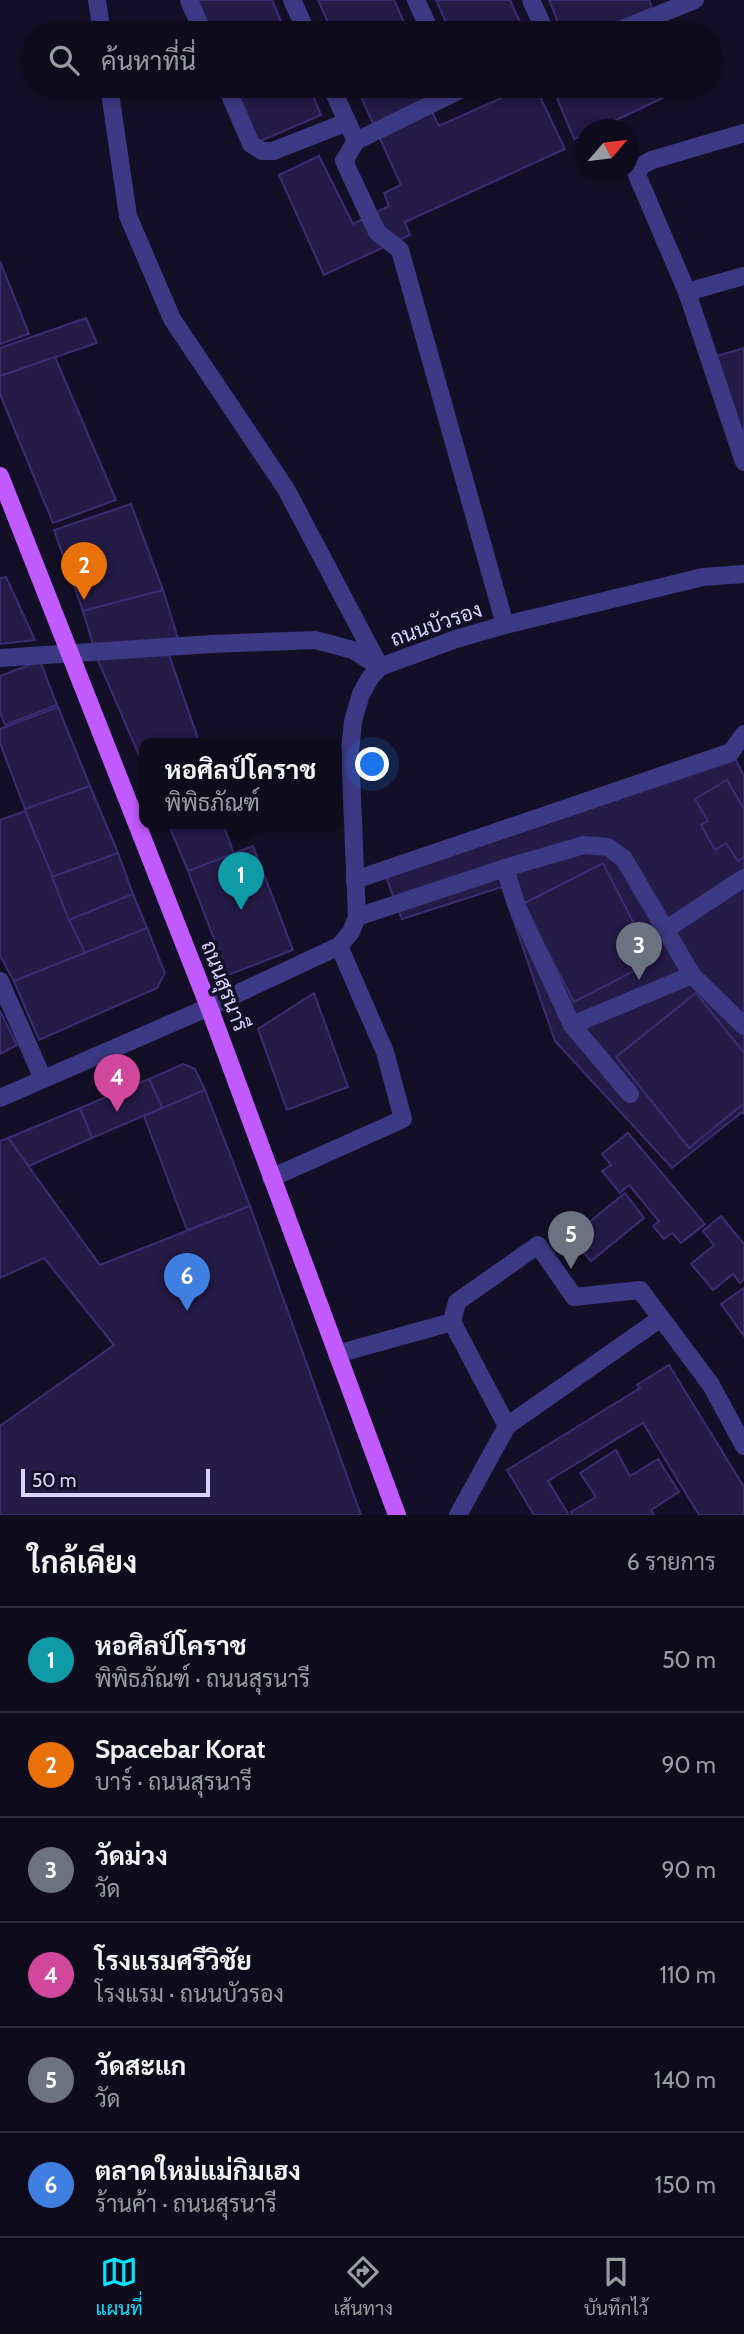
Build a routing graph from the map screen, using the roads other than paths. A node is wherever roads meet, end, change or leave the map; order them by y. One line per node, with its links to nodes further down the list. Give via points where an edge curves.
1 (97, 0): 7 (street)
2 (189, 0): 8 (street)
3 (292, 0): 9 (street)
4 (416, 0): 10 (street)
5 (531, 0): 11 (street)
6 (695, 0): 12 (street)
7 (100, 21)
8 (198, 21)
9 (302, 21)
10 (426, 21)
11 (539, 21)
12 (643, 21)
13 (111, 98): 28 (street, via 128,216 172,319 286,489)
14 (231, 98): 17 (street, via 251,144 262,152)
15 (336, 98): 17 (street)
16 (444, 98): 19 (street)
17 (347, 122): 19 (street)
18 (744, 133): 21 (street, via 652,160 641,166 637,175)
19 (356, 141): 25 (street, via 344,160 377,232 400,250)
20 (744, 276): 21 (street)
21 (687, 292): 22 (street)
22 (744, 462)
23 (0, 476): 26 (main road, ถนนสุรนารี)
24 (744, 574): 25 (street, ถนนบัวรอง, via 703,577)
25 (505, 625): 28 (street, ถนนบัวรอง)
26 (70, 653): 27 (street); 28 (street, via 315,640 353,650); 31 (main road, ถนนสุรนารี)
27 (0, 658)
28 (380, 667): 34 (street, ถนนบัวรอง, via 361,694 353,722)
29 (744, 734): 34 (street, via 731,752)
30 (139, 829): 40 (main road, ถนนสุรนารี)
31 (139, 829)
32 (505, 868): 35 (street); 36 (street, via 584,845 608,847 625,859); 41 (street, via 516,904)
33 (744, 878): 36 (street)
34 (355, 880): 35 (street, ถนนบัวรอง)
35 (357, 916): 37 (street)
36 (665, 930): 38 (street)
37 (339, 946): 40 (street); 46 (street, via 386,1052 403,1119)
38 (692, 975): 41 (street); 42 (street)
39 (0, 981): 43 (street)
40 (209, 1007): 43 (street); 46 (main road, ถนนสุรนารี)
41 (572, 1025): 44 (street)
42 (744, 1026)
43 (43, 1079): 45 (street)
44 (630, 1094)
45 (0, 1098)
46 (271, 1178): 49 (main road, ถนนสุรนารี)
47 (661, 1318): 48 (street, via 640,1290 574,1297 538,1245 457,1302); 50 (street); 51 (street, via 711,1385)
48 (452, 1322): 49 (street); 50 (street)
49 (337, 1354): 52 (main road, ถนนสุรนารี)
50 (507, 1426): 53 (street)
51 (744, 1446)
52 (397, 1515)
53 (458, 1515)

